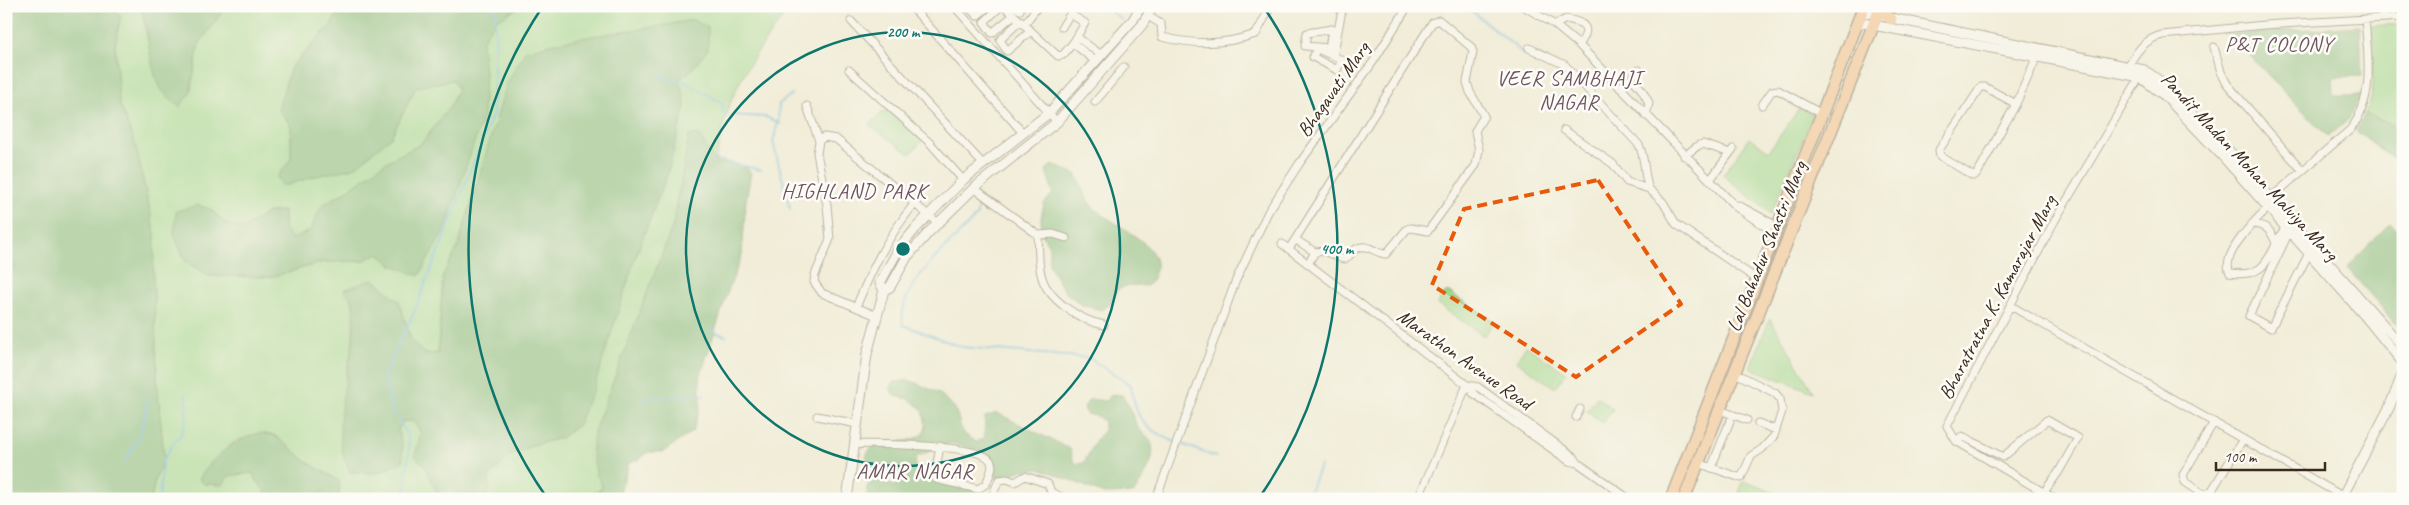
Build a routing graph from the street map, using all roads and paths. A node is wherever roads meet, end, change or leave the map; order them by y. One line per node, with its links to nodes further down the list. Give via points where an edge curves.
1 (911, 6): 54 (street)
2 (968, 6): 3 (street, via 977,16)
3 (989, 6)
4 (1003, 6): 14 (street); 14 (street, via 984,23 992,33)
5 (1038, 6): 23 (street)
6 (1141, 6): 19 (street)
7 (1153, 6): 17 (street)
8 (1270, 6): 17 (street, via 1256,34 1216,44 1187,43 1162,37 1161,24)
9 (1334, 6): 33 (street, via 1342,10)
10 (1408, 6): 113 (street, Bhagavati Marg, via 1373,62 1268,212 1236,280)
11 (1523, 6): 24 (street)
12 (1531, 6): 24 (street)
13 (957, 7): 49 (street)
14 (1016, 10): 23 (street)
15 (1861, 14): 16 (street, Pandit Madan Mohan Malviya Marg); 50 (main road, Lal Bahadur Shastri Marg)
16 (1879, 14): 20 (main road); 32 (street, Pandit Madan Mohan Malviya Marg); 87 (main road, Lal Bahadur Shastri Marg)
17 (1148, 16): 25 (street)
18 (2403, 17): 21 (street)
19 (1133, 20): 25 (street); 35 (street)
20 (1891, 20): 32 (street, Pandit Madan Mohan Malviya Marg)
21 (2365, 20): 36 (street, via 2157,36 2146,42); 58 (street, via 2369,78 2362,110 2351,129)
22 (850, 21): 57 (street)
23 (1022, 23): 27 (street); 27 (street, via 1000,40 1007,51)
24 (1556, 24): 29 (street); 29 (street, via 1566,18 1581,22 1586,33)
25 (1142, 25): 41 (street)
26 (1062, 27): 28 (street, via 1070,14 1084,22)
27 (1031, 31): 28 (street, via 1058,56 1063,55)
28 (1075, 40): 35 (street)
29 (1580, 44): 44 (street)
30 (2214, 47): 58 (street, via 2227,84)
31 (1529, 48): 62 (street, via 1565,66 1639,145 1644,154)
32 (2007, 48): 34 (street, Pandit Madan Mohan Malviya Marg)
33 (1332, 50)
34 (2037, 57): 36 (street, Pandit Madan Mohan Malviya Marg); 40 (street, Pandit Madan Mohan Malviya Marg); 46 (street)
35 (1098, 58): 49 (street)
36 (2128, 66): 40 (street, Pandit Madan Mohan Malviya Marg)
37 (1124, 67): 43 (street)
38 (849, 70): 60 (street, via 930,144)
39 (1639, 70): 42 (street)
40 (2142, 73): 64 (street, Pandit Madan Mohan Malviya Marg, via 2160,80 2231,153); 81 (street, Bharatratna K. Kamarajar Marg, via 2054,222)
41 (1098, 76): 43 (street); 52 (street)
42 (1632, 78): 44 (street); 51 (street, via 1649,103)
43 (1110, 85): 45 (street)
44 (1621, 87): 51 (street)
45 (1095, 102)
46 (2016, 104): 46 (street, via 1976,176 1940,156 1939,150 1981,87)
47 (1762, 105): 50 (street, via 1772,91 1778,90)
48 (807, 106): 55 (street)
49 (1049, 113): 52 (street); 54 (street)
50 (1822, 114): 68 (main road, Lal Bahadur Shastri Marg)
51 (1647, 115): 56 (street)
52 (1057, 122): 61 (street)
53 (1564, 130): 62 (street, via 1613,164 1627,182)
54 (1022, 133): 57 (street)
55 (819, 141): 63 (street, via 830,137 836,139); 82 (street, via 817,153 830,238 814,282 822,293)
56 (1686, 155): 59 (street); 59 (street, via 1704,144 1731,151)
57 (984, 164): 60 (street)
58 (2302, 170): 64 (street)
59 (1711, 179): 68 (street, via 1740,208)
60 (964, 180): 61 (street); 65 (street)
61 (974, 188): 66 (street); 70 (street)
62 (1648, 189): 79 (street, via 1663,202 1676,224)
63 (915, 203): 65 (street); 82 (street, via 884,246)
64 (2268, 203): 67 (street); 69 (street, Pandit Madan Mohan Malviya Marg); 76 (street, Pandit Madan Mohan Malviya Marg)
65 (929, 214): 66 (street); 80 (street, via 898,250 880,283)
66 (938, 223): 80 (street, via 907,257 890,287)
67 (2252, 224): 73 (street, via 2270,231); 73 (street, via 2229,258 2227,268 2230,273 2242,275 2260,270)
68 (1776, 229): 79 (main road, Lal Bahadur Shastri Marg)
69 (2287, 230): 73 (street); 76 (street, Pandit Madan Mohan Malviya Marg); 76 (street, via 2249,316 2271,328)
70 (1038, 235): 71 (street, via 1053,234); 84 (street, via 1044,283 1075,315)
71 (1066, 238)
72 (1296, 240): 75 (street); 77 (street); 77 (street, via 1432,23 1439,20 1468,43 1472,52 1467,82 1484,116 1475,131 1479,150 1476,165 1431,228 1424,231 1407,229 1386,254 1366,246 1359,247 1345,259 1331,252)
73 (2276, 243)
74 (1282, 244): 75 (street, Marathon Avenue Road)
75 (1290, 250): 78 (street, Marathon Avenue Road)
76 (2311, 250): 85 (street, Pandit Madan Mohan Malviya Marg); 86 (street, Pandit Madan Mohan Malviya Marg)
77 (1315, 252): 78 (street)
78 (1308, 264): 89 (street, Marathon Avenue Road)
79 (1758, 280): 116 (main road, Lal Bahadur Shastri Marg)
80 (884, 290): 83 (street)
81 (2011, 306): 98 (street); 103 (street, Bharatratna K. Kamarajar Marg, via 1947,426)
82 (856, 307): 83 (street)
83 (877, 316): 100 (street, via 867,354)
84 (1104, 325)
85 (2403, 347)
86 (2403, 363)
87 (1735, 373): 93 (main road, Lal Bahadur Shastri Marg); 101 (street, via 1775,393 1780,399 1782,416)
88 (2403, 374): 91 (street)
89 (1468, 386): 114 (street); 115 (street, Marathon Avenue Road, via 1473,393 1569,461 1578,463)
90 (2403, 391): 91 (street)
91 (2389, 408): 109 (street)
92 (1580, 409): 95 (street)
93 (1720, 410): 96 (street); 106 (main road, Lal Bahadur Shastri Marg)
94 (817, 416): 100 (street)
95 (1576, 417)
96 (1747, 420)
97 (1730, 421): 107 (street)
98 (2214, 422): 102 (street); 102 (street, via 2183,475 2185,482 2203,494 2211,492)
99 (1758, 423): 101 (street)
100 (857, 424): 104 (street)
101 (1776, 430): 107 (street, via 1762,449 1751,456 1741,478)
102 (2243, 439): 109 (street)
103 (1956, 441): 108 (street); 108 (street, via 1962,436 2003,457 2046,420 2078,438)
104 (855, 444): 105 (street); 110 (street)
105 (940, 446): 105 (street, via 987,456 992,465 986,484 978,489 936,479)
106 (1698, 463): 107 (street); 117 (main road, Lal Bahadur Shastri Marg)
107 (1711, 468)
108 (2044, 492): 118 (street)
109 (2341, 497)
110 (847, 499)
111 (994, 499): 112 (street, via 999,480 1015,482 1025,476 1048,484 1051,492)
112 (1064, 499)
113 (1156, 499)
114 (1418, 499)
115 (1629, 499)
116 (1671, 499)
117 (1684, 499)
118 (2055, 499)

